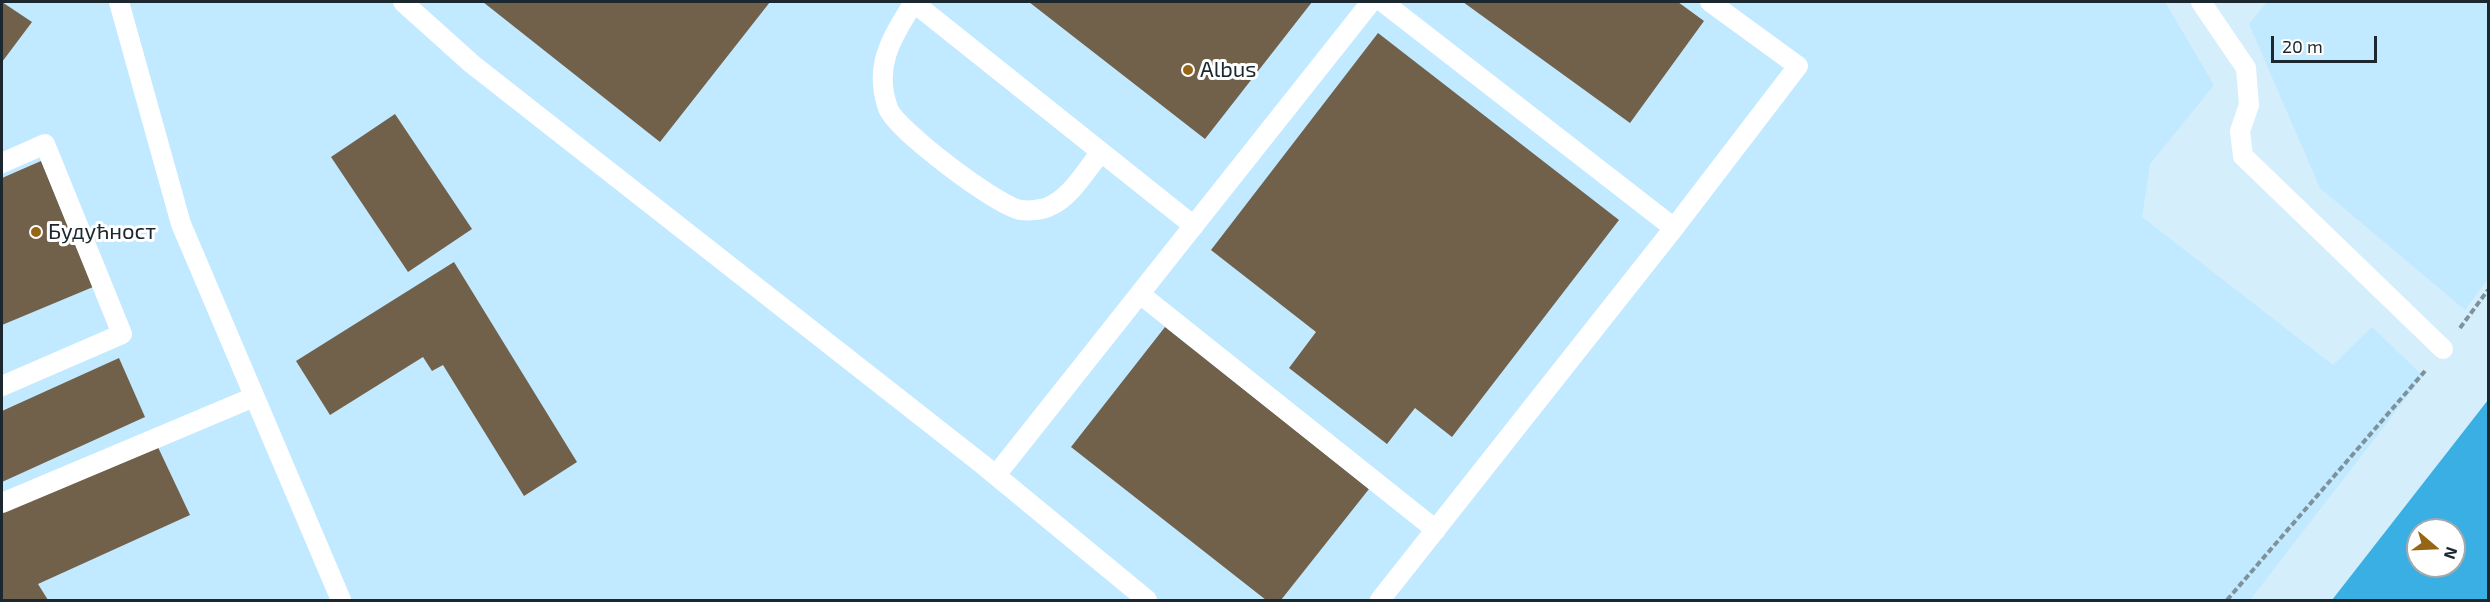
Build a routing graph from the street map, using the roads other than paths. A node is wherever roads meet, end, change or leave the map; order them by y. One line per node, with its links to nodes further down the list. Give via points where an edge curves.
1 (119, 2): 15 (lane, via 181,224)
2 (403, 2): 16 (lane, via 472,64)
3 (914, 2): 8 (lane); 8 (lane, via 887,46 881,75 888,110 905,132 987,192 1019,210 1046,208 1064,198)
4 (1371, 2): 10 (lane)
5 (1383, 2): 11 (lane)
6 (1710, 2): 11 (lane, via 1798,66)
7 (2200, 2): 13 (lane, via 2246,68 2249,105 2240,131 2243,156)
8 (1101, 152): 10 (lane)
9 (2, 163): 14 (lane, via 45,144 122,334)
10 (1194, 226): 12 (lane)
11 (1674, 228): 18 (lane)
12 (1140, 294): 16 (lane); 18 (lane)
13 (2443, 349)
14 (2, 386)
15 (254, 397): 17 (lane); 19 (lane)
16 (996, 475): 20 (lane)
17 (2, 503)
18 (1436, 530): 21 (lane)
19 (341, 600)
20 (1147, 600)
21 (1380, 600)

